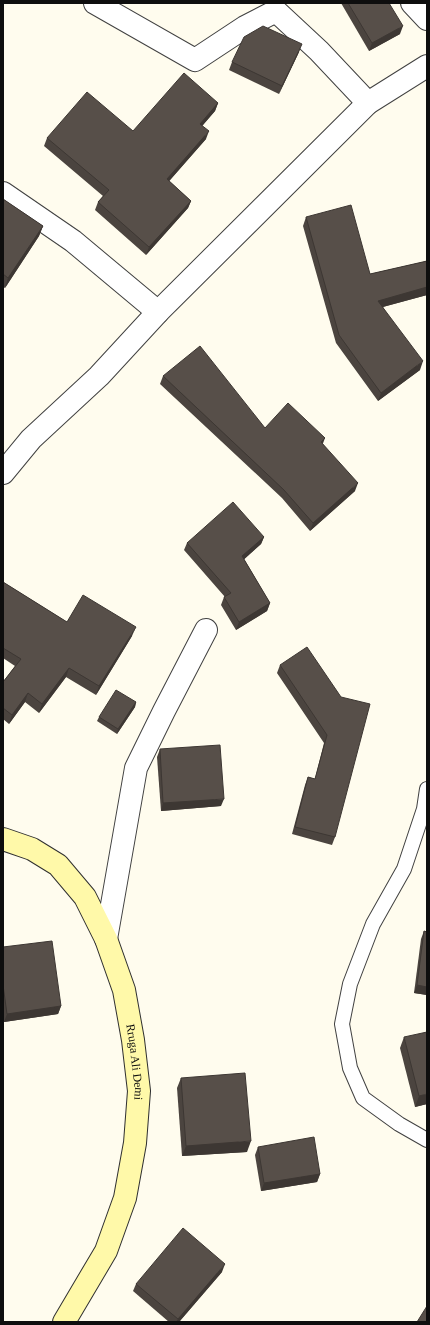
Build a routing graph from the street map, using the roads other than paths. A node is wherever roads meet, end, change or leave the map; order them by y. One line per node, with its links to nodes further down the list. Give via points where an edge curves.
1 (95, 3): 5 (street, via 195,60 245,27 276,11 319,51)
2 (412, 3): 3 (street)
3 (427, 19)
4 (427, 66): 5 (street)
5 (368, 103): 7 (street)
6 (3, 193): 7 (street, via 73,240)
7 (158, 312): 8 (street, via 99,376 31,439)
8 (3, 473)
9 (206, 630): 12 (street, via 136,768)
10 (427, 789): 13 (lane, via 424,809 404,868 373,924 350,984 342,1024 350,1068 363,1098)
11 (3, 839): 12 (main road, Rruga Ali Demi, via 32,850 58,865 85,897)
12 (106, 939): 14 (main road, Rruga Ali Demi, via 124,990 133,1040 139,1091 136,1143 125,1198 106,1251)
13 (427, 1140)
14 (64, 1322)

